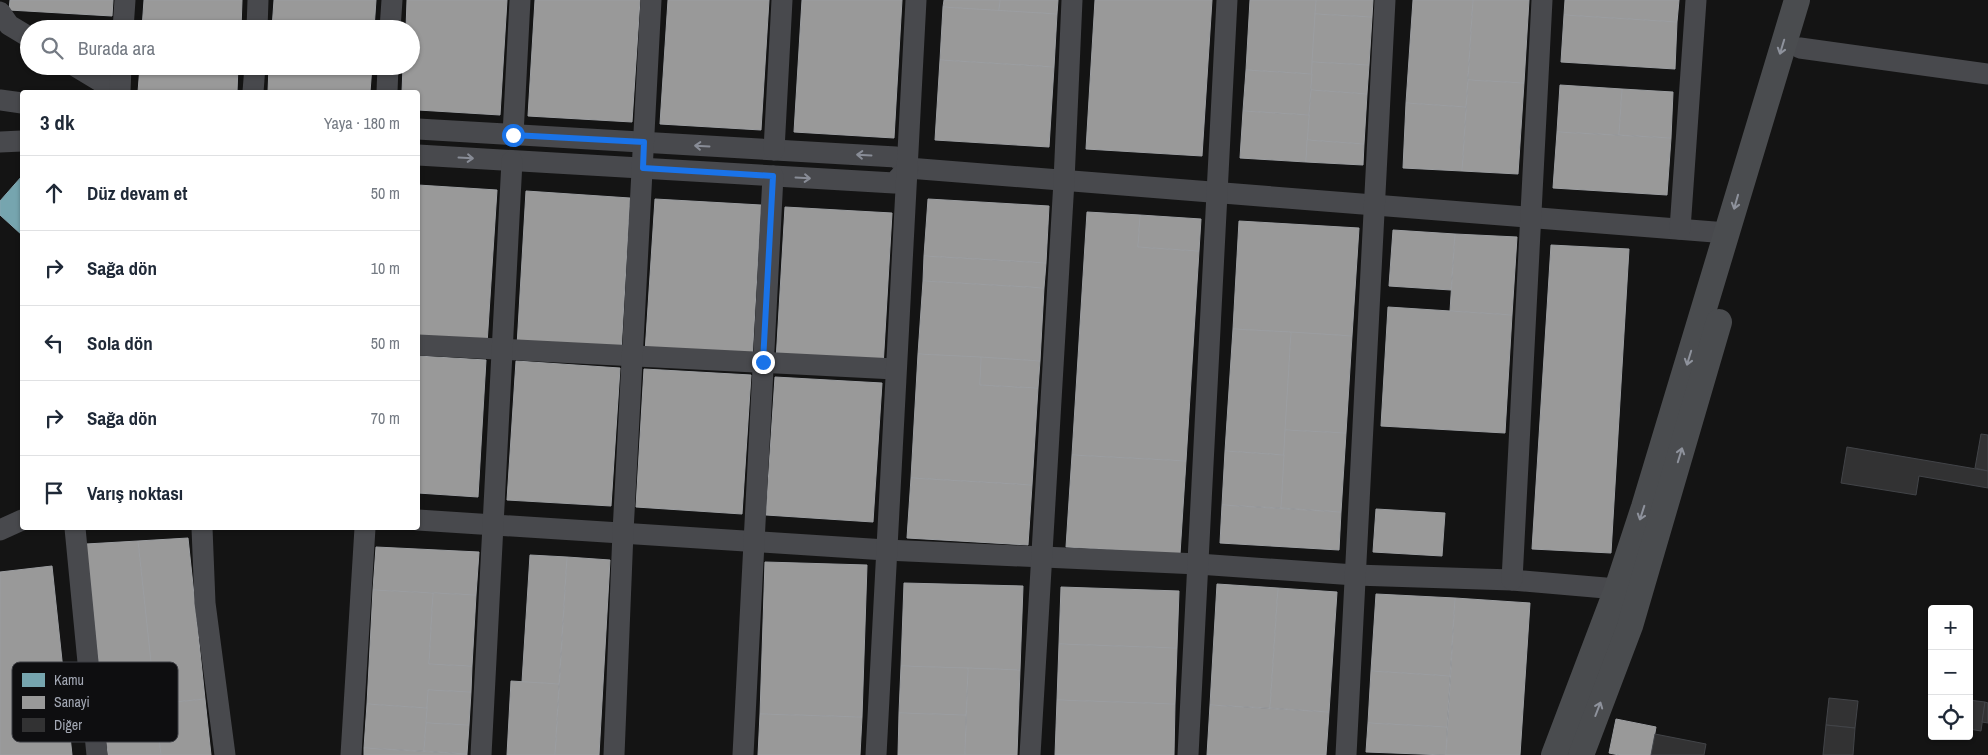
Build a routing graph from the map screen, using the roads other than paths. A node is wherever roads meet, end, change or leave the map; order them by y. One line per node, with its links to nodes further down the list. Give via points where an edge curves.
1 (125, 0): 16 (street)
2 (258, 0): 17 (street)
3 (392, 0): 18 (street)
4 (520, 0): 33 (street)
5 (651, 0): 36 (street)
6 (782, 0): 37 (street)
7 (916, 0): 41 (street)
8 (1072, 0): 43 (street)
9 (1227, 0): 44 (street)
10 (1385, 0): 45 (street)
11 (1542, 0): 46 (street)
12 (1696, 0): 47 (street)
13 (1797, 0): 48 (main road, one-way to 48)
14 (1815, 0): 20 (main road)
15 (0, 12): 19 (street, via 9,25)
16 (124, 20)
17 (257, 20)
18 (391, 20)
19 (20, 32)
20 (1800, 48): 21 (street); 82 (main road, one-way to 20, via 1630,626)
21 (1988, 74)
22 (90, 75): 26 (street)
23 (121, 75): 27 (street)
24 (254, 75): 28 (street)
25 (388, 75): 29 (street)
26 (116, 90)
27 (119, 90)
28 (253, 90)
29 (387, 90)
30 (0, 100): 31 (street)
31 (20, 103)
32 (420, 129): 33 (street)
33 (513, 135): 36 (street)
34 (20, 141): 35 (street)
35 (0, 142)
36 (644, 142): 37 (street, one-way to 36); 40 (street)
37 (774, 150): 41 (street, one-way to 37, via 896,157)
38 (420, 155): 39 (street, one-way to 39)
39 (512, 161): 40 (street); 50 (street)
40 (643, 168): 42 (street); 51 (street)
41 (908, 168): 42 (street, one-way to 41, via 894,183); 43 (street); 53 (street)
42 (773, 176): 52 (street)
43 (1064, 181): 44 (street); 64 (street)
44 (1217, 193): 45 (street); 65 (street)
45 (1374, 205): 46 (street); 66 (street)
46 (1531, 218): 47 (street); 67 (street)
47 (1680, 229): 48 (street)
48 (1727, 233): 68 (main road, one-way to 68)
49 (420, 345): 50 (street)
50 (502, 349): 51 (street); 56 (street)
51 (633, 355): 52 (street); 61 (street)
52 (763, 362): 53 (street); 62 (street)
53 (895, 369): 63 (street)
54 (420, 520): 56 (street)
55 (20, 521): 57 (street)
56 (492, 525): 61 (street); 74 (street)
57 (0, 530)
58 (75, 530): 69 (street)
59 (202, 530): 72 (street, via 205,604)
60 (365, 530): 73 (street)
61 (623, 532): 62 (street); 75 (street)
62 (754, 542): 63 (street); 76 (street)
63 (886, 550): 64 (street); 77 (street)
64 (1041, 556): 65 (street); 78 (street)
65 (1198, 564): 66 (street); 79 (street)
66 (1355, 575): 67 (street); 80 (street)
67 (1512, 580): 68 (street)
68 (1617, 589): 81 (main road)
69 (88, 662)
70 (96, 742): 71 (street)
71 (97, 755)
72 (225, 755)
73 (351, 755)
74 (481, 755)
75 (614, 755)
76 (743, 755)
77 (876, 755)
78 (1030, 755)
79 (1188, 755)
80 (1346, 755)
81 (1554, 755)
82 (1581, 755)

